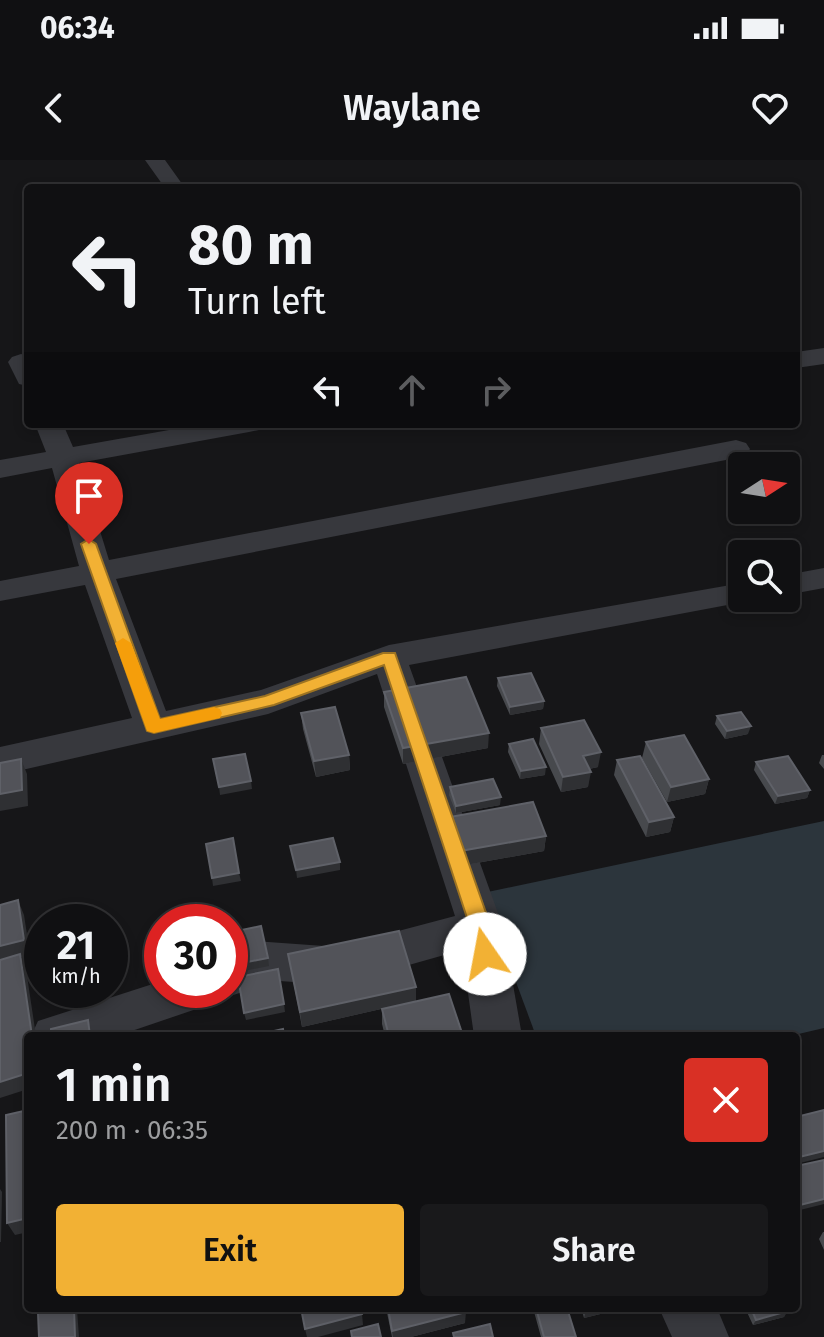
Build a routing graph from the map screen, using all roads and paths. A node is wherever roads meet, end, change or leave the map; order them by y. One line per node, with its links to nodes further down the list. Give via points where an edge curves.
1 (155, 160): 2 (street)
2 (172, 184)
3 (824, 356): 4 (street)
4 (800, 359)
5 (51, 428): 8 (street)
6 (227, 428): 8 (street)
7 (736, 449): 10 (street)
8 (63, 458): 9 (street); 10 (street)
9 (0, 469)
10 (97, 572): 13 (street); 16 (street)
11 (824, 578): 12 (street)
12 (800, 582)
13 (0, 591)
14 (728, 596): 15 (street)
15 (389, 657): 16 (street, via 268,701); 18 (street)
16 (154, 727): 17 (street)
17 (0, 761)
18 (481, 927): 19 (street, via 338,966); 22 (street)
19 (248, 960)
20 (144, 1007): 21 (street)
21 (66, 1032)
22 (497, 1032)
23 (689, 1312): 24 (street)
24 (701, 1337)

